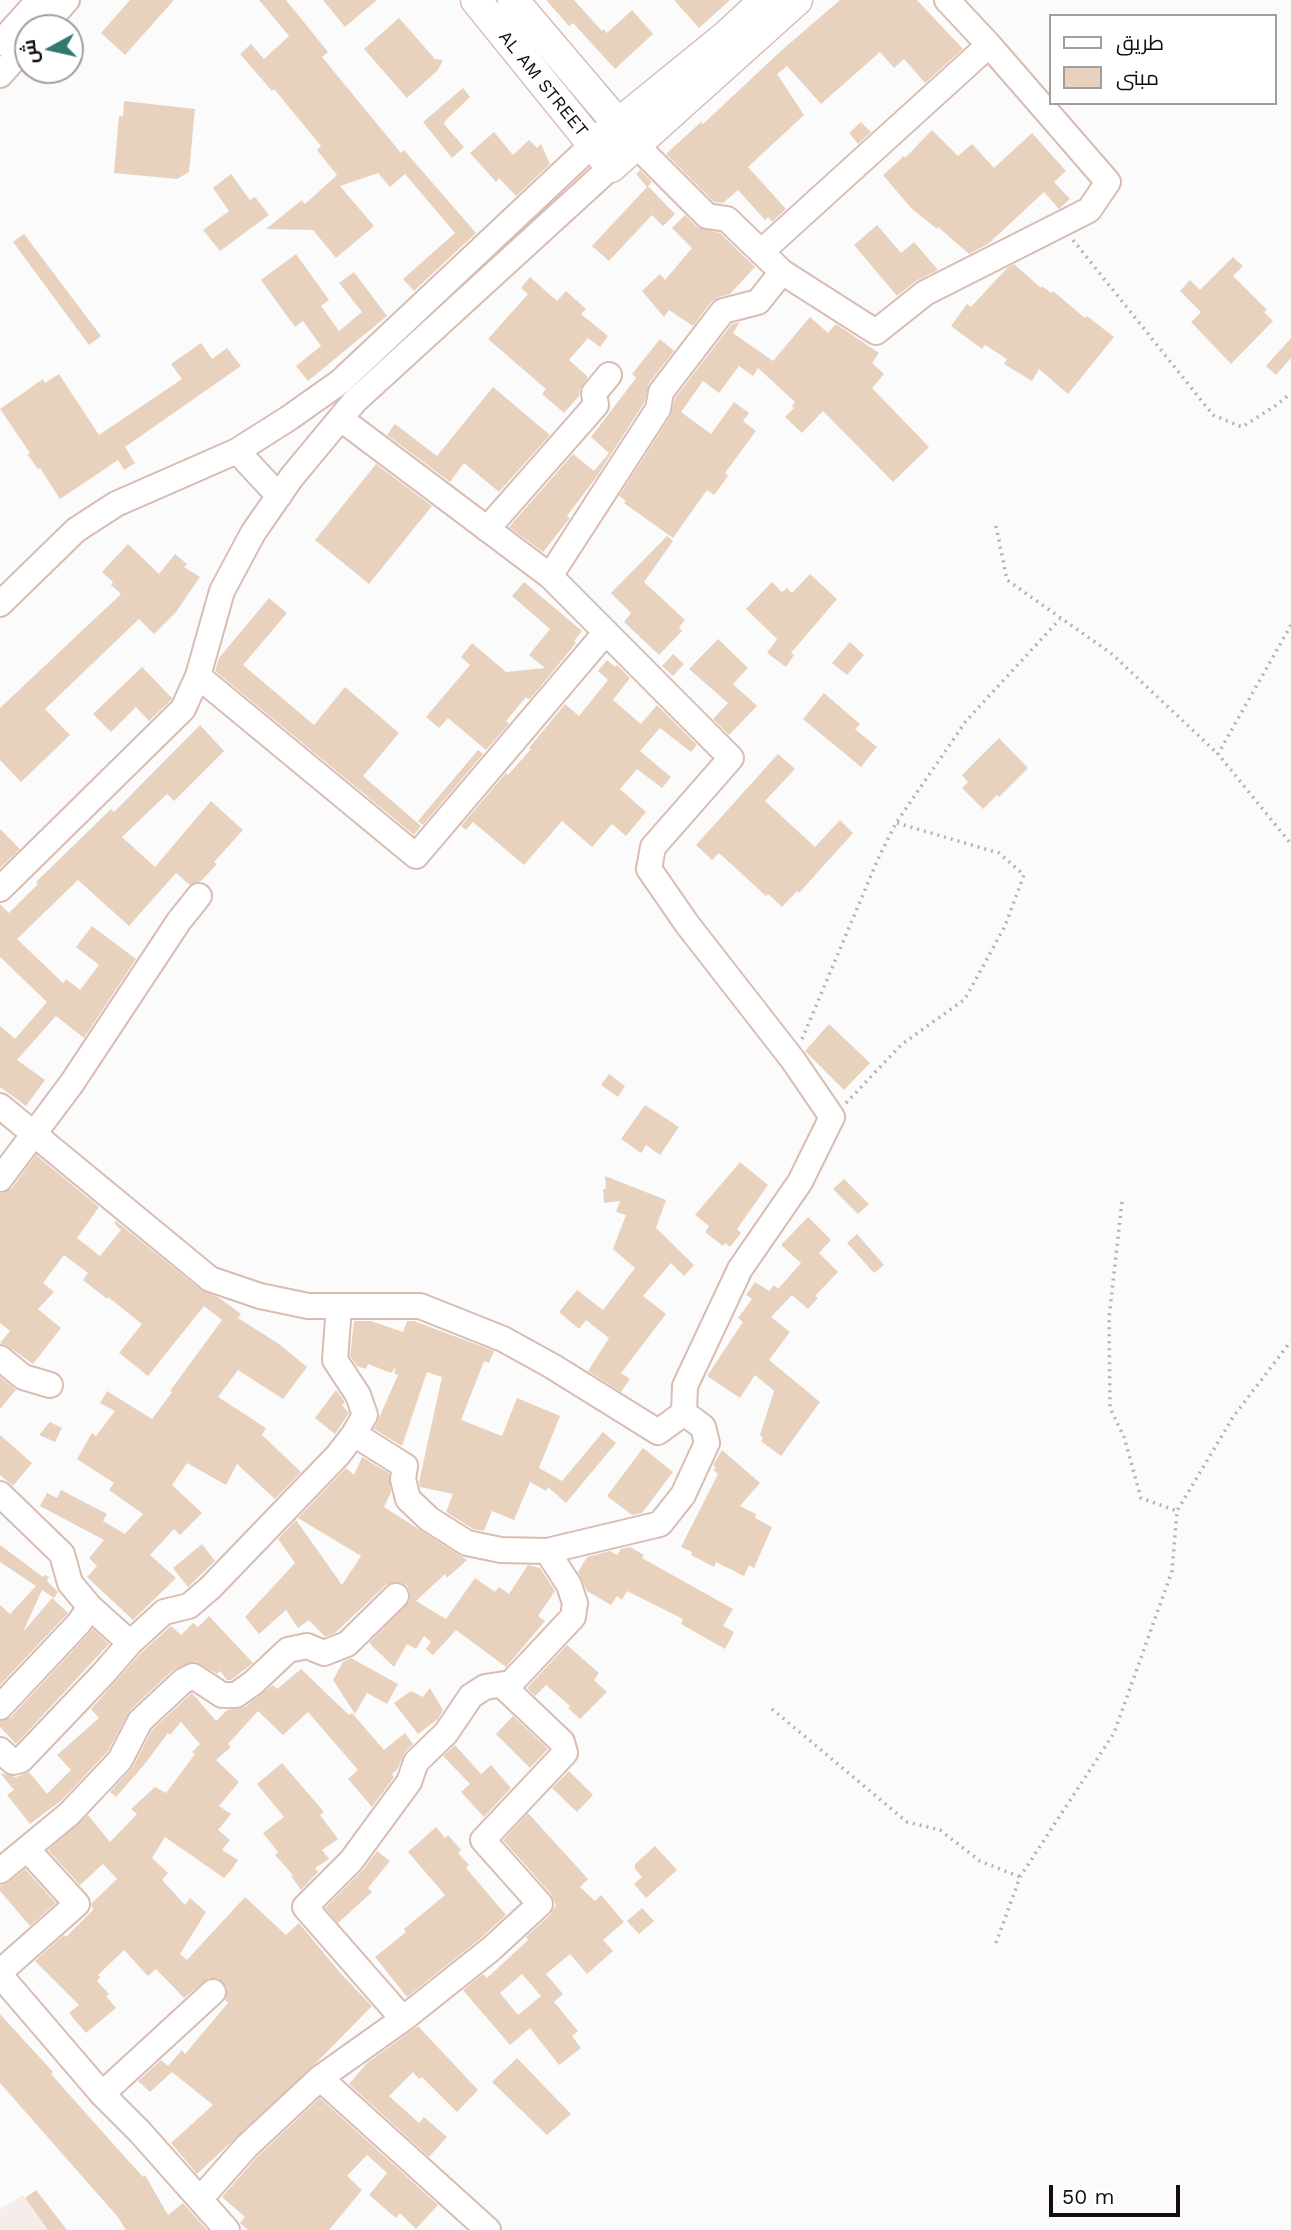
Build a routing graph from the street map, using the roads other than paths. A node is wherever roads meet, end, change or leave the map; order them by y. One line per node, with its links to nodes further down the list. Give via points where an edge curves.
1 (39, 0): 9 (street)
2 (67, 0): 8 (street)
3 (476, 0): 14 (main road, AL AM STREET)
4 (513, 0): 13 (main road, AL AM STREET)
5 (765, 0): 13 (main road)
6 (797, 0): 13 (main road)
7 (947, 0): 10 (street)
8 (54, 14)
9 (0, 43)
10 (989, 45): 15 (street); 16 (street, via 1108,182 1089,210 925,293 876,332)
11 (14, 60): 12 (street)
12 (0, 75)
13 (627, 134): 14 (main road); 15 (street, via 707,216 727,219)
14 (601, 156): 17 (street)
15 (761, 252): 16 (street)
16 (782, 272): 23 (street, via 758,302 723,311 676,372 661,392 658,409)
17 (368, 372): 19 (street); 20 (street, via 340,382)
18 (609, 375): 22 (street, via 594,393 596,405)
19 (341, 419): 21 (street); 22 (street)
20 (237, 451): 21 (street); 24 (street, via 117,505 76,530)
21 (279, 496): 26 (street, via 222,591)
22 (486, 529): 23 (street)
23 (550, 576): 25 (street)
24 (0, 604)
25 (606, 632): 26 (street, via 416,856); 35 (street, via 732,758 653,847 649,869 832,1117 800,1182 740,1269 685,1386)
26 (198, 676): 27 (street, via 183,709)
27 (0, 889)
28 (199, 895): 30 (street)
29 (0, 1106): 30 (street)
30 (35, 1135): 31 (street); 32 (street, via 210,1279 307,1306)
31 (0, 1179)
32 (339, 1306): 35 (street, via 420,1306 503,1339 658,1432); 36 (street, via 335,1360 365,1415)
33 (0, 1358): 34 (street, via 23,1377)
34 (50, 1385)
35 (684, 1413): 38 (street, via 703,1427 707,1443 683,1495 660,1524)
36 (354, 1434): 38 (street, via 405,1466 408,1499 467,1543 501,1550); 41 (street, via 211,1587 189,1606 164,1612)
37 (0, 1494): 40 (street, via 62,1554 70,1583)
38 (547, 1550): 42 (street, via 569,1585 575,1603 573,1617)
39 (396, 1596): 45 (street, via 347,1644 324,1653 307,1646 288,1650 236,1695 222,1695 193,1676 183,1681 140,1721 120,1760)
40 (90, 1607): 41 (street); 43 (street)
41 (130, 1643): 44 (street, via 21,1760 13,1762)
42 (503, 1686): 49 (street, via 485,1687 471,1696 446,1733 416,1762 409,1782 351,1861 305,1906); 49 (street, via 562,1742 565,1753 483,1840 540,1903)
43 (0, 1707)
44 (0, 1750)
45 (27, 1849): 46 (street); 47 (street, via 77,1904)
46 (0, 1871)
47 (0, 1973): 51 (street)
48 (213, 1992): 51 (street)
49 (403, 2019): 50 (street)
50 (320, 2078): 52 (street, via 246,2147); 53 (street)
51 (102, 2094): 52 (street)
52 (201, 2198): 54 (street)
53 (475, 2225)
54 (228, 2230)

